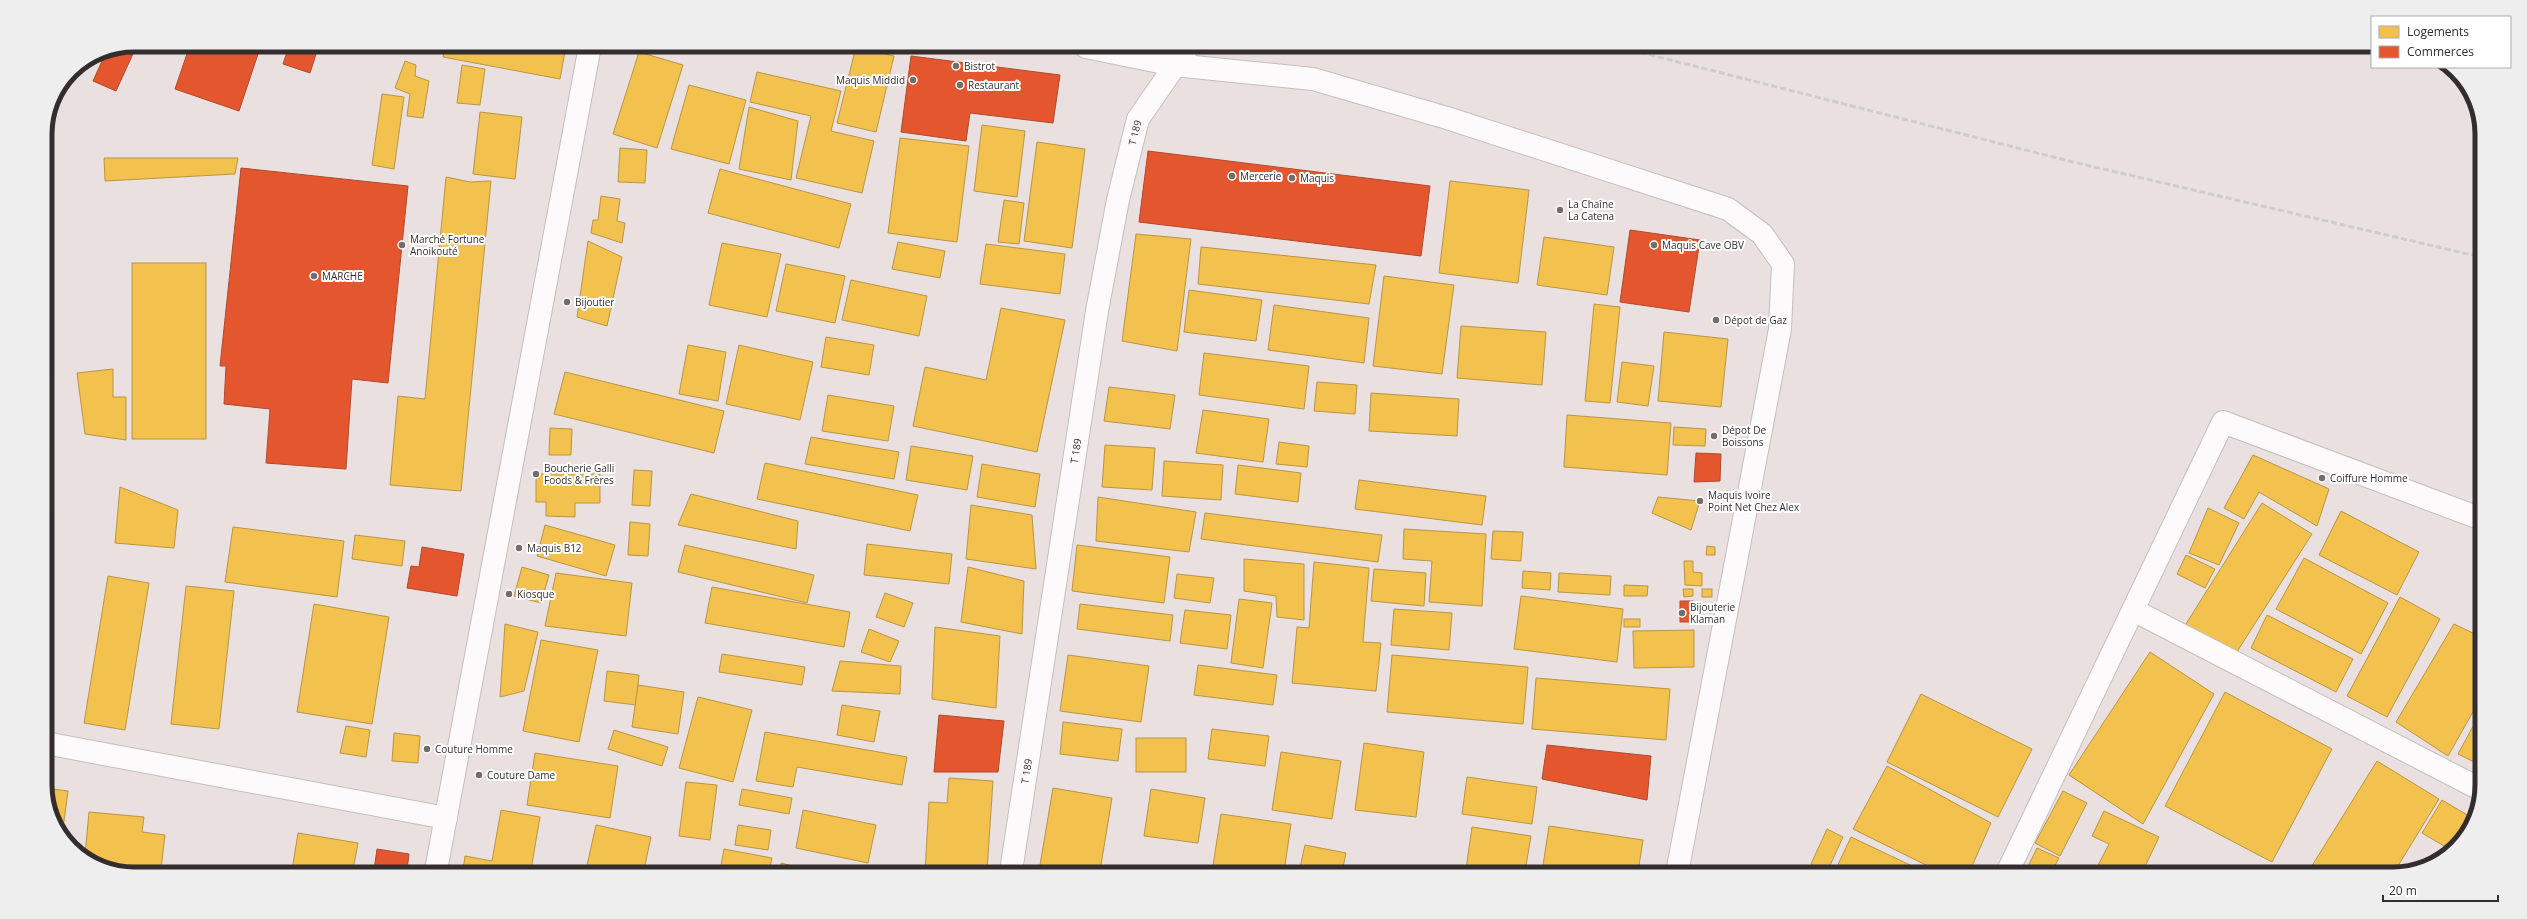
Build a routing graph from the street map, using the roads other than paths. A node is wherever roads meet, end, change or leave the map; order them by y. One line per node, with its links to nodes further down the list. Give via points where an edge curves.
1 (589, 52): 9 (street)
2 (1110, 52): 4 (street)
3 (1184, 52): 4 (street, T 189)
4 (1174, 65): 11 (street, T 189, via 1138,119 1117,207 1095,319); 12 (street, via 1313,79 1447,118 1728,209 1762,234 1783,264 1780,329)
5 (2475, 516): 6 (street, via 2223,422)
6 (2133, 610): 8 (street); 13 (street)
7 (52, 744): 9 (street)
8 (2475, 786)
9 (446, 818): 10 (street)
10 (437, 867)
11 (1012, 867)
12 (1679, 867)
13 (2011, 867)

